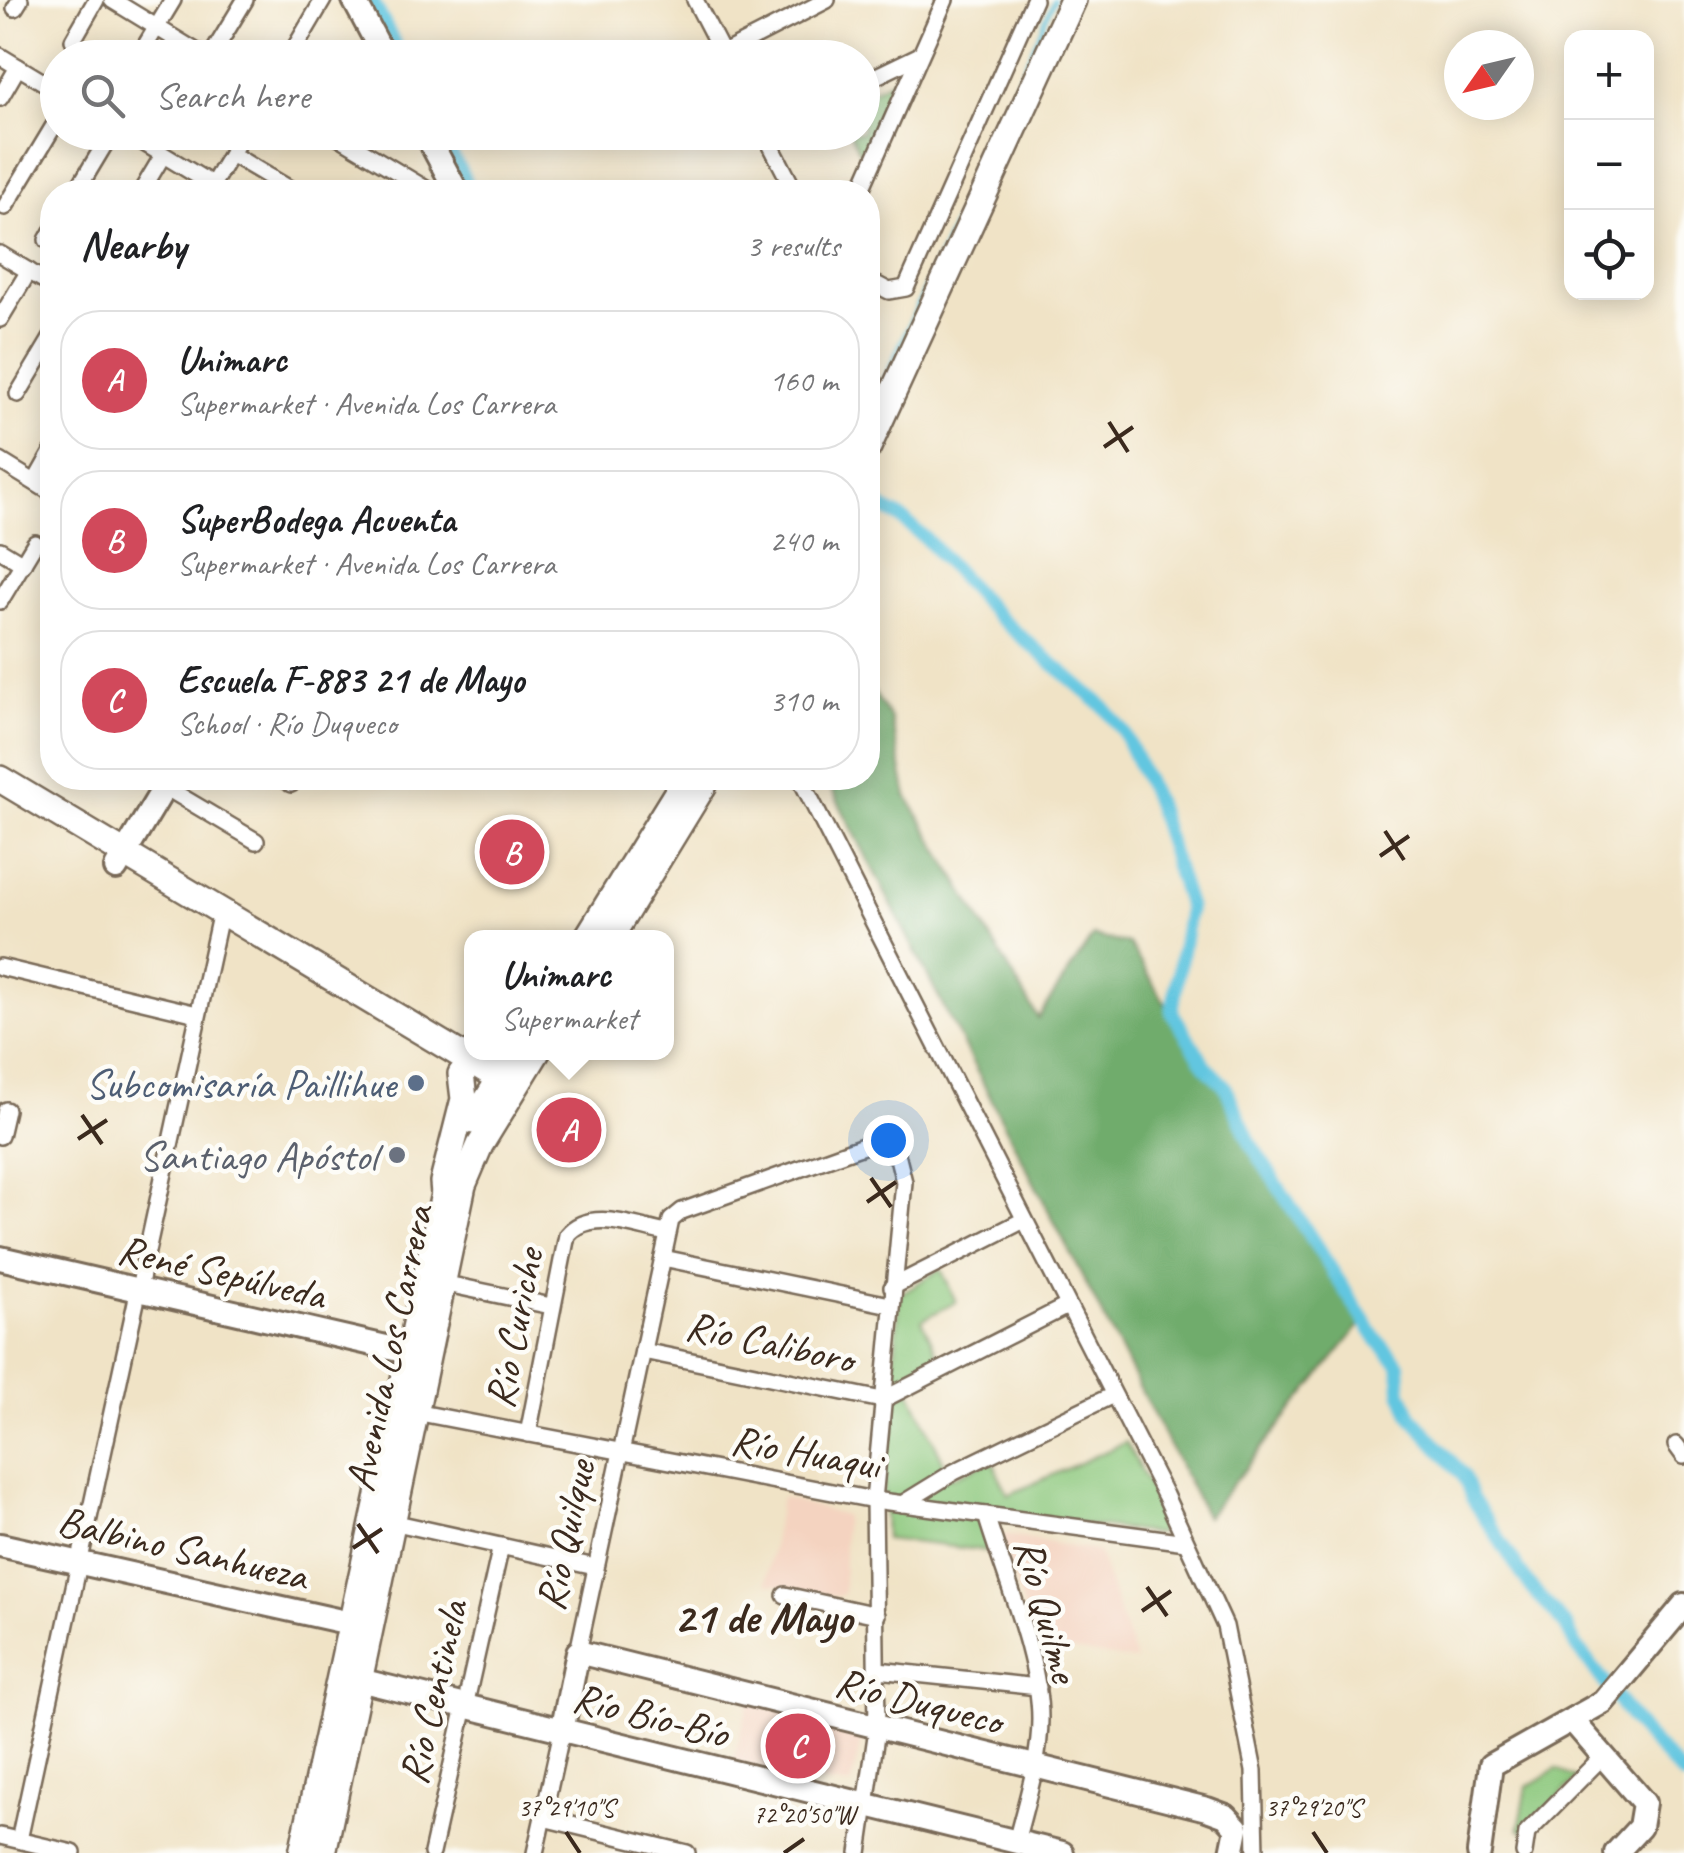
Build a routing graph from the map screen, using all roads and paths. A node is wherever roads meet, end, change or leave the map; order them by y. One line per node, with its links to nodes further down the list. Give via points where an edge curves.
1 (96, 0): 13 (street)
2 (112, 0): 12 (street)
3 (173, 0): 12 (street)
4 (245, 0): 16 (street)
5 (323, 0): 17 (street)
6 (354, 0): 18 (street)
7 (695, 0): 19 (street)
8 (827, 0): 20 (street)
9 (945, 0): 22 (street)
10 (1034, 0): 51 (street, via 906,288)
11 (1073, 0): 55 (main road)
12 (156, 27): 14 (street); 15 (street)
13 (73, 40)
14 (148, 40)
15 (178, 40)
16 (220, 40)
17 (300, 40)
18 (375, 40)
19 (713, 40)
20 (751, 40)
21 (0, 56): 23 (street)
22 (918, 56): 24 (street); 27 (street)
23 (18, 67): 25 (street); 26 (street)
24 (880, 74)
25 (40, 80)
26 (0, 98)
27 (880, 145)
28 (40, 149): 47 (street)
29 (101, 150): 38 (street)
30 (155, 150): 37 (street)
31 (233, 150): 36 (street)
32 (361, 150): 43 (street)
33 (435, 150): 44 (street)
34 (773, 150): 45 (street)
35 (878, 150): 46 (street)
36 (231, 154): 41 (street); 42 (street)
37 (163, 155): 39 (street); 40 (street)
38 (83, 180)
39 (147, 180)
40 (198, 180)
41 (216, 180)
42 (271, 180)
43 (411, 180)
44 (451, 180)
45 (789, 180)
46 (865, 180)
47 (5, 206)
48 (0, 254): 49 (street)
49 (28, 271): 50 (street); 52 (street)
50 (40, 278)
51 (880, 286)
52 (0, 318)
53 (40, 357): 54 (street)
54 (18, 394)
55 (880, 421)
56 (0, 462): 58 (street)
57 (40, 472): 58 (street)
58 (34, 482): 59 (street)
59 (40, 486)
60 (35, 543): 62 (street)
61 (0, 550): 62 (street)
62 (22, 564): 63 (street)
63 (0, 601)
64 (0, 779): 73 (main road)
65 (163, 790): 73 (street)
66 (180, 790): 72 (street)
67 (681, 790): 71 (main road)
68 (698, 790): 71 (main road)
69 (806, 790): 86 (street)
70 (0, 799): 73 (main road)
71 (669, 823): 75 (main road); 76 (main road)
72 (256, 841)
73 (120, 861): 74 (main road)
74 (219, 920): 78 (street); 81 (main road); 82 (main road)
75 (593, 930)
76 (614, 930)
77 (0, 966): 78 (street)
78 (198, 1014): 92 (street)
79 (513, 1060): 82 (main road, Avenida Los Carrera)
80 (530, 1060): 82 (main road, Avenida Los Carrera)
81 (461, 1074): 82 (main road); 85 (main road, via 464,1099)
82 (503, 1091): 85 (main road, Avenida Los Carrera, via 462,1143); 90 (main road, Avenida Los Carrera, via 467,1174)
83 (6, 1110): 84 (street)
84 (0, 1136)
85 (444, 1194): 97 (main road, Avenida Los Carrera)
86 (1024, 1220): 91 (street); 95 (street)
87 (667, 1233): 89 (street, Río Quilque); 91 (street, via 682,1212 878,1141 898,1158 904,1182); 94 (street, Río Curiche, via 590,1218 576,1223 566,1234)
88 (0, 1258): 92 (street, René Sepúlveda)
89 (662, 1258): 93 (street); 96 (street, Río Quilque)
90 (442, 1283): 94 (street); 97 (main road, Avenida Los Carrera)
91 (892, 1287): 93 (street)
92 (136, 1289): 97 (street, René Sepúlveda); 110 (street)
93 (890, 1304): 99 (street)
94 (551, 1306): 101 (street, Río Curiche)
95 (1067, 1306): 98 (street); 99 (street)
96 (643, 1351): 99 (street, Río Caliboro); 102 (street, Río Quilque)
97 (417, 1354): 100 (main road, Avenida Los Carrera); 115 (main road, Avenida Los Carrera)
98 (1114, 1395): 104 (street); 107 (street)
99 (882, 1400): 103 (street)
100 (415, 1412): 101 (street, Río Huaqui); 106 (main road, Avenida Los Carrera)
101 (528, 1434): 102 (street, Río Huaqui)
102 (620, 1453): 103 (street, Río Huaqui); 111 (street, Río Quilque)
103 (874, 1500): 104 (street, Río Huaqui); 114 (street)
104 (902, 1504): 105 (street, Río Huaqui)
105 (986, 1515): 107 (street, Río Huaqui); 119 (street, Río Quilme)
106 (392, 1522): 109 (street); 118 (main road, Avenida Los Carrera)
107 (1186, 1542): 140 (street, via 1224,1626 1239,1681 1254,1771)
108 (0, 1545): 110 (street, Balbino Sanhueza)
109 (501, 1546): 111 (street); 120 (street, Río Centinela)
110 (79, 1562): 115 (street, Balbino Sanhueza); 129 (street)
111 (595, 1566): 116 (street, Río Quilque)
112 (785, 1595): 114 (street)
113 (1684, 1605): 121 (street, via 1609,1695)
114 (877, 1615): 117 (street)
115 (350, 1622): 118 (main road, Avenida Los Carrera)
116 (578, 1652): 122 (street, Río Duqueco); 123 (street, Río Quilque)
117 (878, 1670): 119 (street); 122 (street)
118 (349, 1678): 120 (street, Río Bío-Bío); 132 (main road, Avenida Los Carrera); 133 (main road, Avenida Los Carrera)
119 (1038, 1687): 125 (street, Río Quilme)
120 (464, 1707): 123 (street, Río Bío-Bío); 134 (street, Río Centinela)
121 (1572, 1720): 124 (street); 141 (street, via 1491,1765)
122 (877, 1729): 125 (street, Río Duqueco); 126 (street)
123 (562, 1731): 126 (street, Río Bío-Bío); 127 (street, Río Quilque)
124 (1604, 1756): 142 (street, via 1527,1833); 143 (street, via 1640,1794 1645,1810 1640,1828)
125 (1034, 1768): 130 (street, Río Quilme); 139 (street, Río Duqueco, via 1226,1816 1237,1828)
126 (868, 1806): 130 (street, Río Bío-Bío); 137 (street)
127 (544, 1818): 135 (street, Río Quilque); 136 (street)
128 (0, 1836): 129 (street)
129 (19, 1840): 131 (street)
130 (1016, 1842): 138 (street, Río Bío-Bío)
131 (73, 1853)
132 (302, 1853)
133 (323, 1853)
134 (432, 1853)
135 (535, 1853)
136 (687, 1853)
137 (859, 1853)
138 (1062, 1853)
139 (1232, 1853)
140 (1256, 1853)
141 (1478, 1853)
142 (1524, 1853)
143 (1616, 1853)

